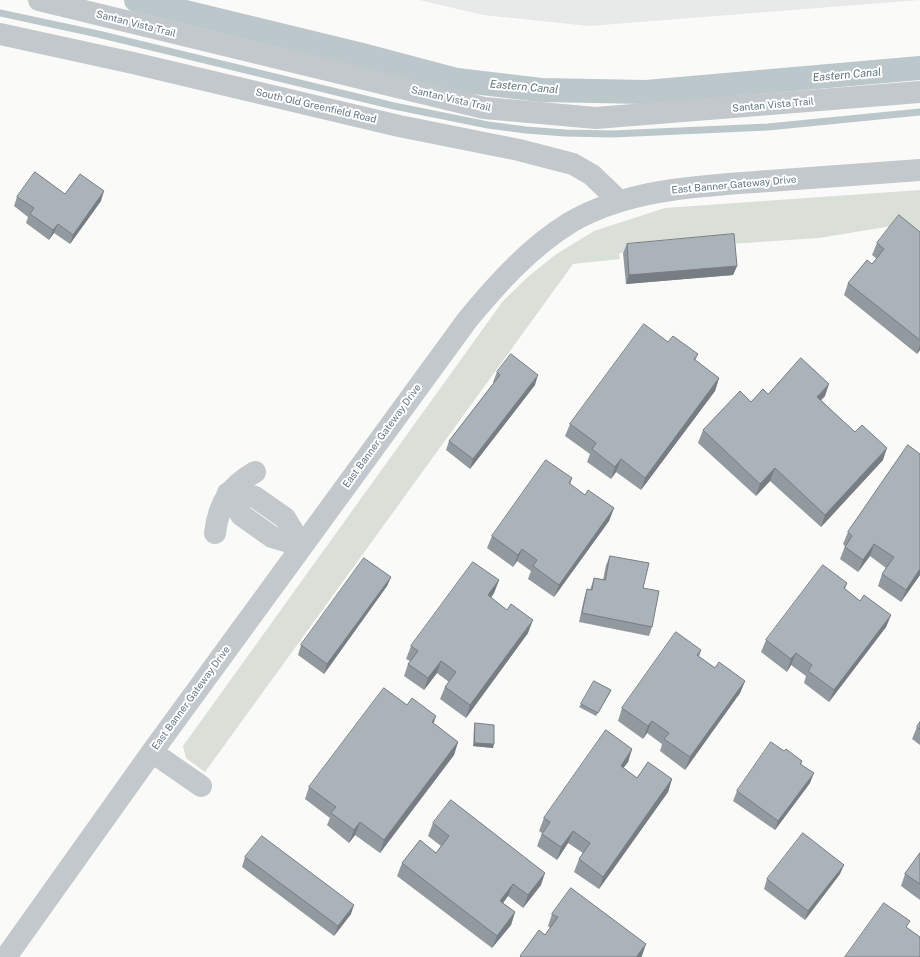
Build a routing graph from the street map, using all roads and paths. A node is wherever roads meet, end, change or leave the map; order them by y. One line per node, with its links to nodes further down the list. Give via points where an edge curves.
1 (39, 0): 3 (street, Santan Vista Trail, via 484,108 596,118)
2 (0, 34): 5 (street, South Old Greenfield Road, via 573,164 592,176)
3 (920, 92)
4 (920, 170): 5 (street, East Banner Gateway Drive, via 709,186)
5 (619, 201): 9 (street, East Banner Gateway Drive, via 577,220 543,242 492,290)
6 (255, 472): 7 (street)
7 (228, 493): 8 (street, via 217,515); 9 (street, via 255,497 285,518)
8 (215, 533)
9 (302, 546): 10 (street, East Banner Gateway Drive)
10 (152, 752): 11 (street); 12 (street, East Banner Gateway Drive)
11 (201, 786)
12 (6, 957)

